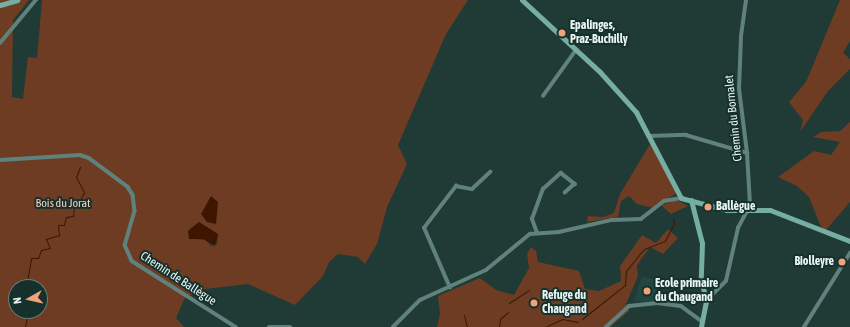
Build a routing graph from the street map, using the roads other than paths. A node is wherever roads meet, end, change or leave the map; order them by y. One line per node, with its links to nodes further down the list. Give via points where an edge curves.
1 (17, 0): 5 (street)
2 (36, 0): 6 (street)
3 (746, 0): 10 (street, Chemin du Bornalet, via 738,77)
4 (522, 1): 7 (street)
5 (0, 5)
6 (0, 43)
7 (576, 50): 8 (street); 9 (street, via 636,112)
8 (544, 96)
9 (649, 136): 10 (street, via 686,134); 14 (street)
10 (747, 153): 16 (street, Chemin du Bornalet)
11 (0, 160): 23 (street, Chemin de Ballègue, via 80,155 94,161 128,187 133,195 135,211 124,248 132,261)
12 (490, 172): 20 (street, via 472,189 456,186 424,228)
13 (565, 193): 17 (street, via 575,184 561,173 543,189 532,219)
14 (681, 198): 15 (street); 17 (street, via 664,201 641,219 612,220 559,232)
15 (691, 200): 16 (street, via 726,210); 21 (street, via 702,238 701,279)
16 (749, 210): 18 (street, via 770,210); 21 (street, via 738,228 726,281)
17 (537, 232): 20 (street, via 522,238 486,270)
18 (850, 241)
19 (850, 253): 28 (street)
20 (450, 288): 26 (street, via 420,300)
21 (706, 301): 22 (street)
22 (701, 324): 27 (street, via 682,306 657,303 629,306)
23 (236, 327)
24 (269, 327): 25 (street)
25 (290, 327)
26 (393, 327)
27 (606, 327)
28 (804, 327)

